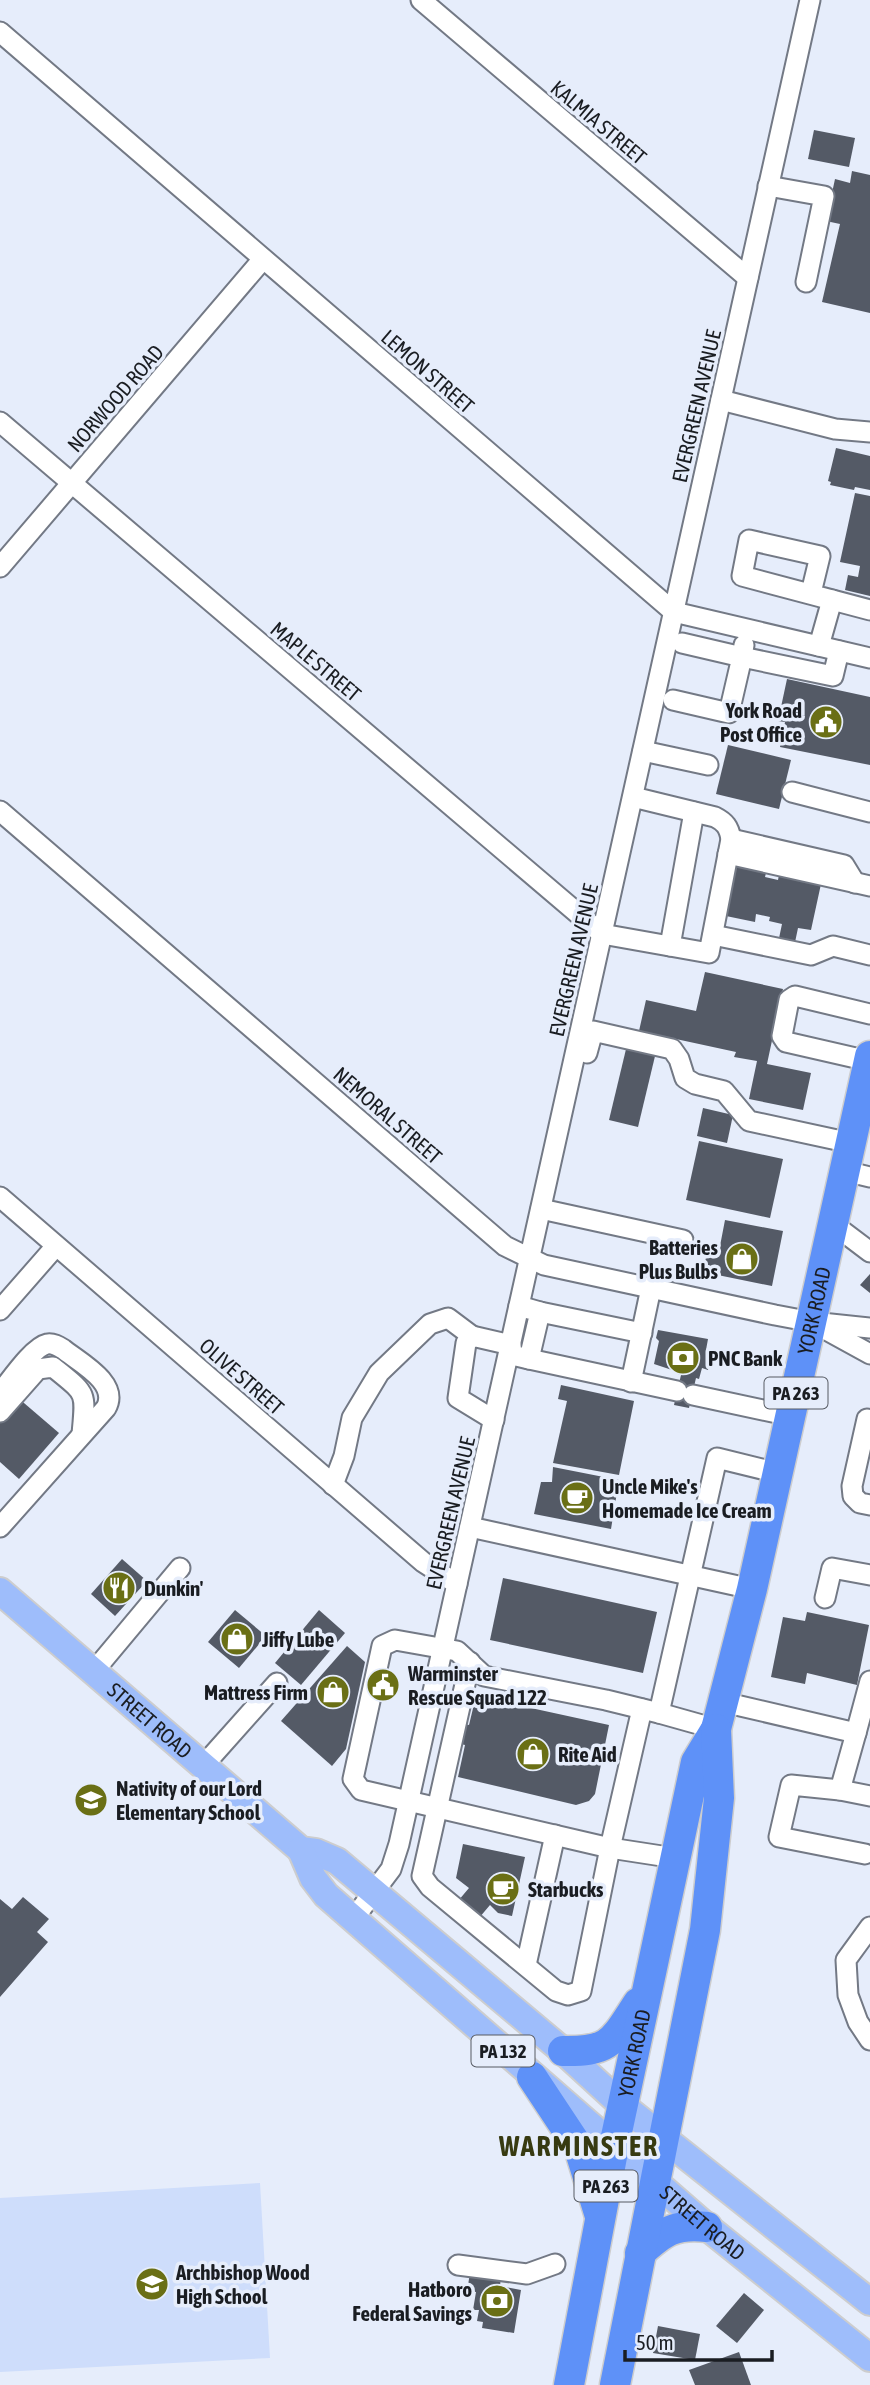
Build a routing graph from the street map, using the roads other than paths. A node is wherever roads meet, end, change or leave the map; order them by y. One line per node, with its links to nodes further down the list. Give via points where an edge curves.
1 (421, 0): 6 (street, KALMIA STREET)
2 (810, 0): 4 (street, EVERGREEN AVENUE)
3 (0, 32): 5 (street, LEMON STREET)
4 (768, 186): 6 (street, EVERGREEN AVENUE); 7 (street, via 824,196)
5 (263, 259): 11 (street, NORWOOD ROAD); 16 (street, LEMON STREET)
6 (748, 278): 8 (street, EVERGREEN AVENUE)
7 (806, 282)
8 (721, 400): 10 (street, via 835,429); 16 (street, EVERGREEN AVENUE)
9 (0, 422): 11 (street, MAPLE STREET)
10 (870, 432)
11 (72, 484): 12 (street, NORWOOD ROAD); 33 (street, MAPLE STREET)
12 (0, 567)
13 (811, 593): 14 (street)
14 (832, 600): 15 (street); 19 (street)
15 (870, 610)
16 (674, 612): 17 (street, LEMON STREET); 24 (street, EVERGREEN AVENUE)
17 (748, 630): 19 (street, LEMON STREET); 21 (street)
18 (682, 643): 21 (street)
19 (819, 646): 20 (street, LEMON STREET)
20 (839, 651): 21 (street, via 833,676); 22 (street, LEMON STREET)
21 (742, 657): 23 (street, via 729,713)
22 (870, 658)
23 (673, 700)
24 (643, 751): 25 (street); 27 (street, EVERGREEN AVENUE)
25 (708, 765)
26 (792, 793): 30 (street)
27 (633, 797): 29 (street); 33 (street, EVERGREEN AVENUE)
28 (0, 811): 47 (street, NEMORAL STREET, via 505,1246)
29 (694, 812): 31 (street, via 724,822); 35 (street)
30 (870, 812)
31 (729, 846): 32 (street); 34 (street)
32 (862, 884)
33 (602, 934): 35 (street); 39 (street, EVERGREEN AVENUE)
34 (713, 935): 35 (street, via 709,953); 36 (street, via 811,954 833,946)
35 (670, 946)
36 (870, 955)
37 (870, 1014): 38 (street, via 794,996 789,1000 782,1036 786,1042)
38 (869, 1059): 40 (highway, YORK ROAD / PA 263)
39 (573, 1067): 40 (street, via 583,1069 593,1031 672,1049 685,1078 724,1091 749,1121); 42 (street, EVERGREEN AVENUE)
40 (855, 1164): 43 (highway, YORK ROAD / PA 263)
41 (0, 1197): 45 (street, OLIVE STREET)
42 (541, 1209): 44 (street); 47 (street, EVERGREEN AVENUE)
43 (833, 1224): 46 (street); 52 (highway, YORK ROAD / PA 263)
44 (683, 1240)
45 (56, 1246): 50 (street); 67 (street, OLIVE STREET)
46 (870, 1252)
47 (530, 1258): 48 (street, NEMORAL STREET); 49 (street, EVERGREEN AVENUE)
48 (651, 1288): 52 (street, NEMORAL STREET); 54 (street)
49 (519, 1306): 51 (street); 56 (street, EVERGREEN AVENUE)
50 (0, 1310)
51 (540, 1312): 54 (street); 58 (street)
52 (812, 1322): 53 (street); 57 (street); 62 (highway, YORK ROAD / PA 263)
53 (870, 1328)
54 (642, 1333): 59 (street)
55 (472, 1336): 56 (street); 64 (street, via 458,1398); 67 (street, via 448,1318 430,1324 379,1373 352,1418)
56 (511, 1345): 58 (street, via 512,1355); 64 (street, EVERGREEN AVENUE)
57 (870, 1354)
58 (529, 1359): 59 (street)
59 (631, 1382): 62 (street)
60 (0, 1393): 65 (street, via 38,1348 56,1344 108,1388 106,1408)
61 (0, 1412): 65 (street, via 38,1369 53,1367 80,1389 85,1402)
62 (791, 1416): 66 (highway, YORK ROAD / PA 263)
63 (867, 1419): 68 (street, via 852,1486 853,1496)
64 (494, 1420): 70 (street, EVERGREEN AVENUE)
65 (82, 1434): 69 (street)
66 (778, 1473): 72 (street, via 717,1458); 75 (highway, YORK ROAD / PA 263)
67 (333, 1485): 74 (street, OLIVE STREET, via 423,1562)
68 (870, 1505)
69 (4, 1516)
70 (470, 1527): 72 (street); 74 (street, EVERGREEN AVENUE)
71 (180, 1568): 80 (street)
72 (691, 1574): 75 (street); 83 (street)
73 (870, 1575): 77 (street, via 832,1568)
74 (457, 1584): 78 (street, EVERGREEN AVENUE)
75 (752, 1589): 84 (highway, YORK ROAD / PA 263)
76 (0, 1591): 80 (main road, STREET ROAD / PA 132)
77 (825, 1598)
78 (443, 1648): 79 (street, via 457,1651); 89 (street, EVERGREEN AVENUE); 89 (street, via 395,1640 382,1646 354,1779 361,1790)
79 (470, 1662): 83 (street, via 484,1676); 90 (street)
80 (94, 1671): 86 (main road, STREET ROAD / PA 132)
81 (870, 1681): 85 (street)
82 (277, 1683): 86 (street)
83 (643, 1709): 84 (street); 92 (street)
84 (720, 1715): 85 (street); 95 (highway, YORK ROAD / PA 263, via 696,1762); 105 (highway, YORK ROAD / PA 263, via 719,1798 705,1930)
85 (856, 1733): 87 (street)
86 (204, 1766): 93 (main road, STREET ROAD / PA 132)
87 (840, 1790): 88 (street); 94 (street, via 791,1785 779,1836)
88 (870, 1796)
89 (409, 1801): 90 (street); 96 (street, EVERGREEN AVENUE, via 396,1857)
90 (438, 1808): 91 (street); 99 (street, via 422,1876)
91 (555, 1835): 92 (street); 99 (street)
92 (610, 1848): 95 (street); 99 (street, via 581,1991 568,1995 556,1991)
93 (301, 1850): 96 (main road, STREET ROAD / PA 132, via 337,1861); 97 (main road, STREET ROAD / PA 132, via 319,1886)
94 (868, 1852)
95 (675, 1858): 100 (highway, YORK ROAD / PA 263)
96 (374, 1891): 97 (street, EVERGREEN AVENUE); 102 (main road, STREET ROAD / PA 132)
97 (354, 1918): 103 (main road, STREET ROAD / PA 132)
98 (870, 1927): 101 (street, via 846,1960 848,1995)
99 (527, 1965)
100 (648, 1988): 102 (highway, via 617,2034 602,2047); 104 (highway, YORK ROAD / PA 263)
101 (870, 2040)
102 (563, 2051): 104 (main road, STREET ROAD / PA 132)
103 (532, 2077): 106 (main road, STREET ROAD / PA 132); 108 (highway, via 579,2148)
104 (623, 2106): 105 (main road, STREET ROAD / PA 132); 106 (highway, YORK ROAD / PA 263)
105 (665, 2138): 107 (highway, YORK ROAD / PA 263); 113 (main road, STREET ROAD / PA 132)
106 (614, 2146): 107 (main road, STREET ROAD / PA 132); 108 (highway, YORK ROAD / PA 263)
107 (654, 2181): 109 (main road, STREET ROAD / PA 132); 110 (highway, YORK ROAD / PA 263)
108 (600, 2216): 115 (highway, YORK ROAD / PA 263)
109 (707, 2227): 110 (highway, via 679,2226); 114 (main road, STREET ROAD / PA 132)
110 (640, 2253): 116 (highway, YORK ROAD / PA 263)
111 (555, 2264): 112 (street, via 527,2274)
112 (458, 2265)
113 (870, 2302)
114 (870, 2358)
115 (569, 2385)
116 (615, 2385)

